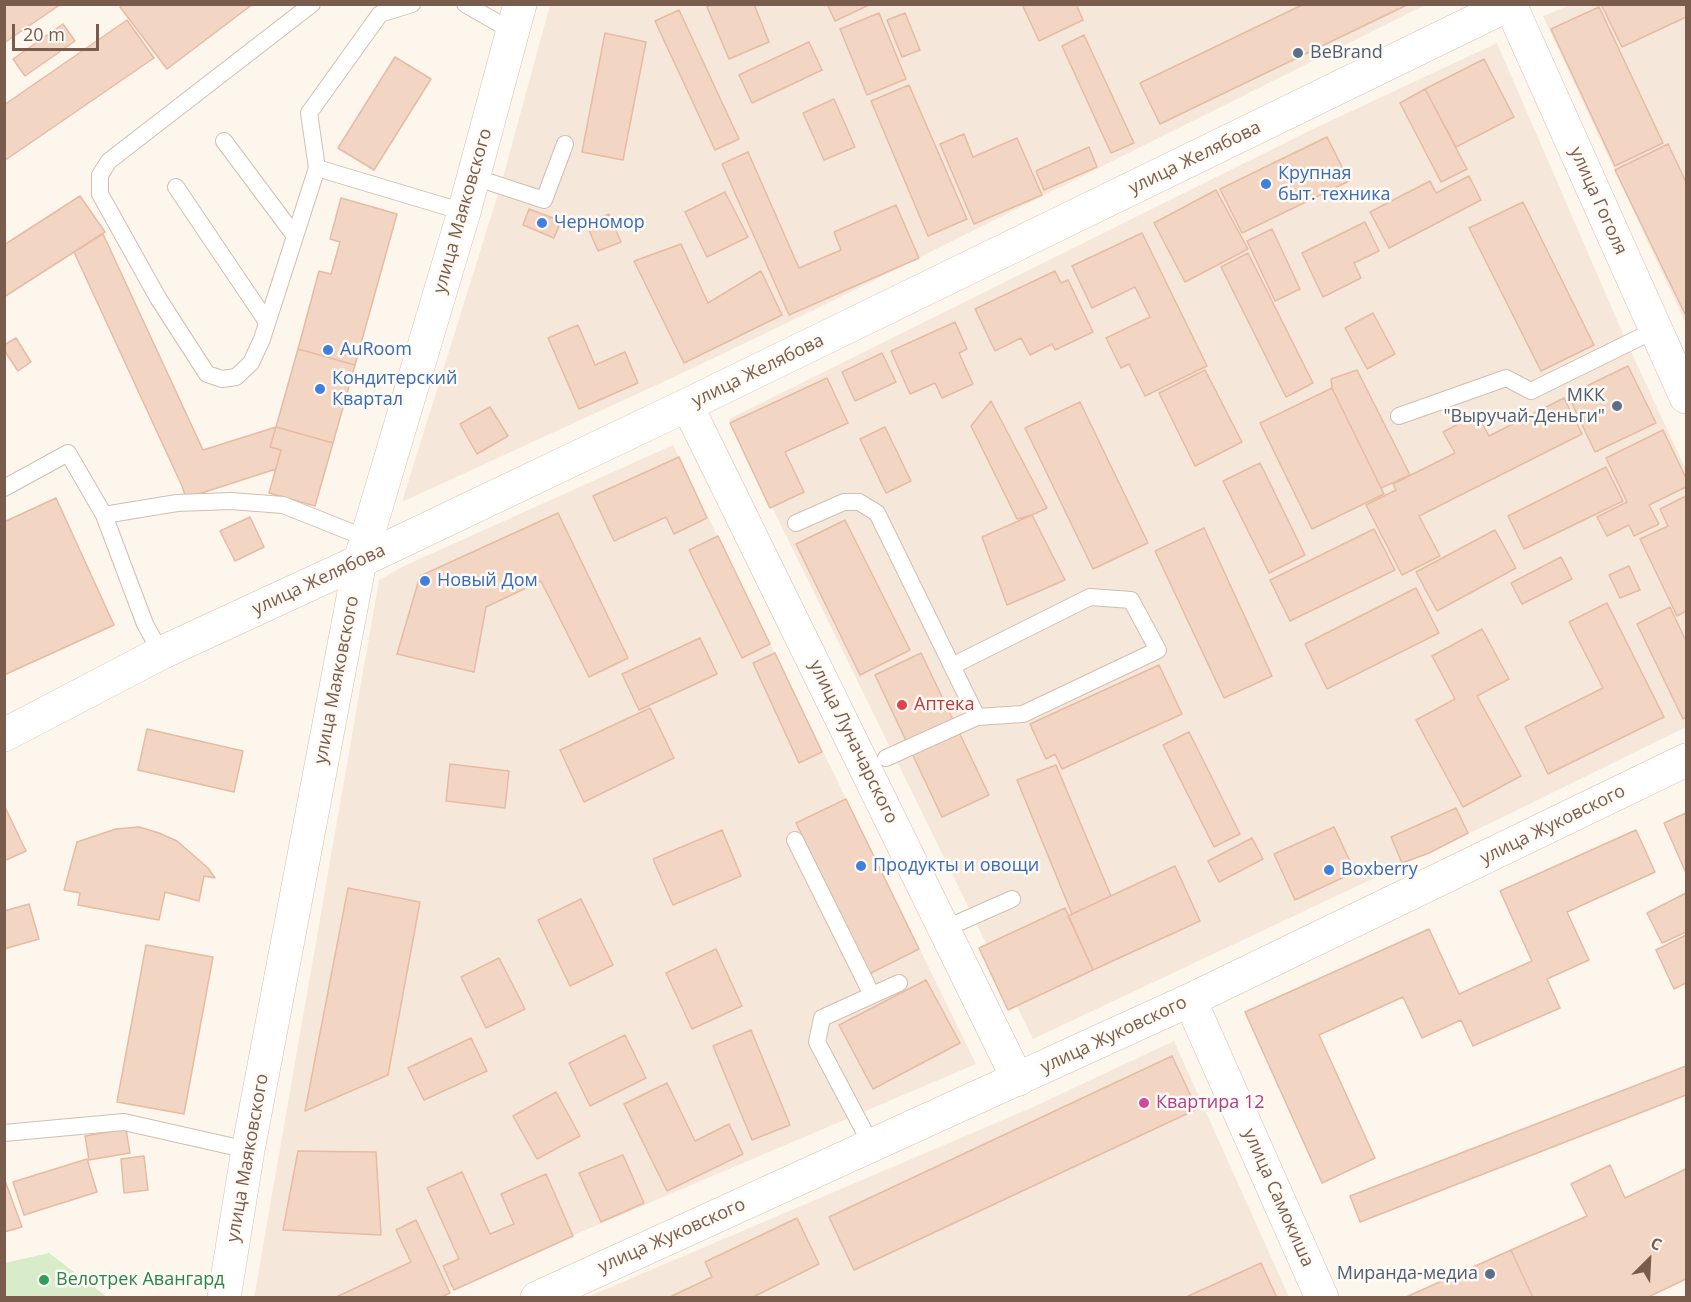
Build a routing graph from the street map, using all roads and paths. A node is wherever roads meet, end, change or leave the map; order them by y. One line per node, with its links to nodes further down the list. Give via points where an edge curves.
1 (312, 4): 14 (lane, via 109,161 100,175 100,194 158,298 207,374 222,379 236,377 251,363)
2 (412, 4): 5 (lane)
3 (465, 4): 6 (lane)
4 (1510, 4): 15 (main road, улица Гоголя); 17 (main road, улица Желябова)
5 (379, 9): 9 (lane, via 309,113)
6 (516, 18): 10 (main road, улица Маяковского)
7 (224, 141): 13 (lane)
8 (566, 144): 10 (lane, via 544,200)
9 (317, 168): 12 (lane); 13 (lane)
10 (474, 177): 12 (main road, улица Маяковского)
11 (176, 187): 14 (lane)
12 (464, 212): 22 (main road, улица Маяковского)
13 (295, 236): 14 (lane)
14 (267, 322)
15 (1655, 330): 16 (main road, улица Гоголя); 18 (lane, via 1531,391 1506,378)
16 (1686, 397)
17 (687, 405): 22 (main road, улица Желябова); 31 (street, улица Луначарского)
18 (1399, 416)
19 (4, 488): 20 (lane, via 68,453)
20 (104, 515): 22 (lane, via 177,502 231,501 283,506); 23 (lane, via 145,624)
21 (796, 523): 24 (lane, via 844,502 859,501 877,513)
22 (363, 550): 23 (main road, улица Желябова); 38 (main road, улица Маяковского)
23 (161, 653): 26 (main road, улица Желябова)
24 (952, 666): 25 (lane); 25 (lane, via 1090,597 1131,600 1158,650 1023,714)
25 (977, 717): 27 (lane)
26 (4, 735)
27 (886, 758)
28 (1686, 760): 34 (main road, улица Жуковского)
29 (795, 840): 33 (lane)
30 (1011, 899): 31 (lane)
31 (944, 930): 35 (street, улица Луначарского)
32 (899, 983): 33 (lane)
33 (872, 995): 37 (lane, via 822,1018 817,1042)
34 (1190, 1000): 35 (main road, улица Жуковского); 41 (main road, улица Самокиша)
35 (1018, 1080): 37 (main road, улица Жуковского)
36 (4, 1133): 38 (lane, via 124,1122)
37 (872, 1146): 40 (main road, улица Жуковского)
38 (248, 1150): 39 (main road, улица Маяковского)
39 (224, 1298)
40 (537, 1298)
41 (1322, 1298)

